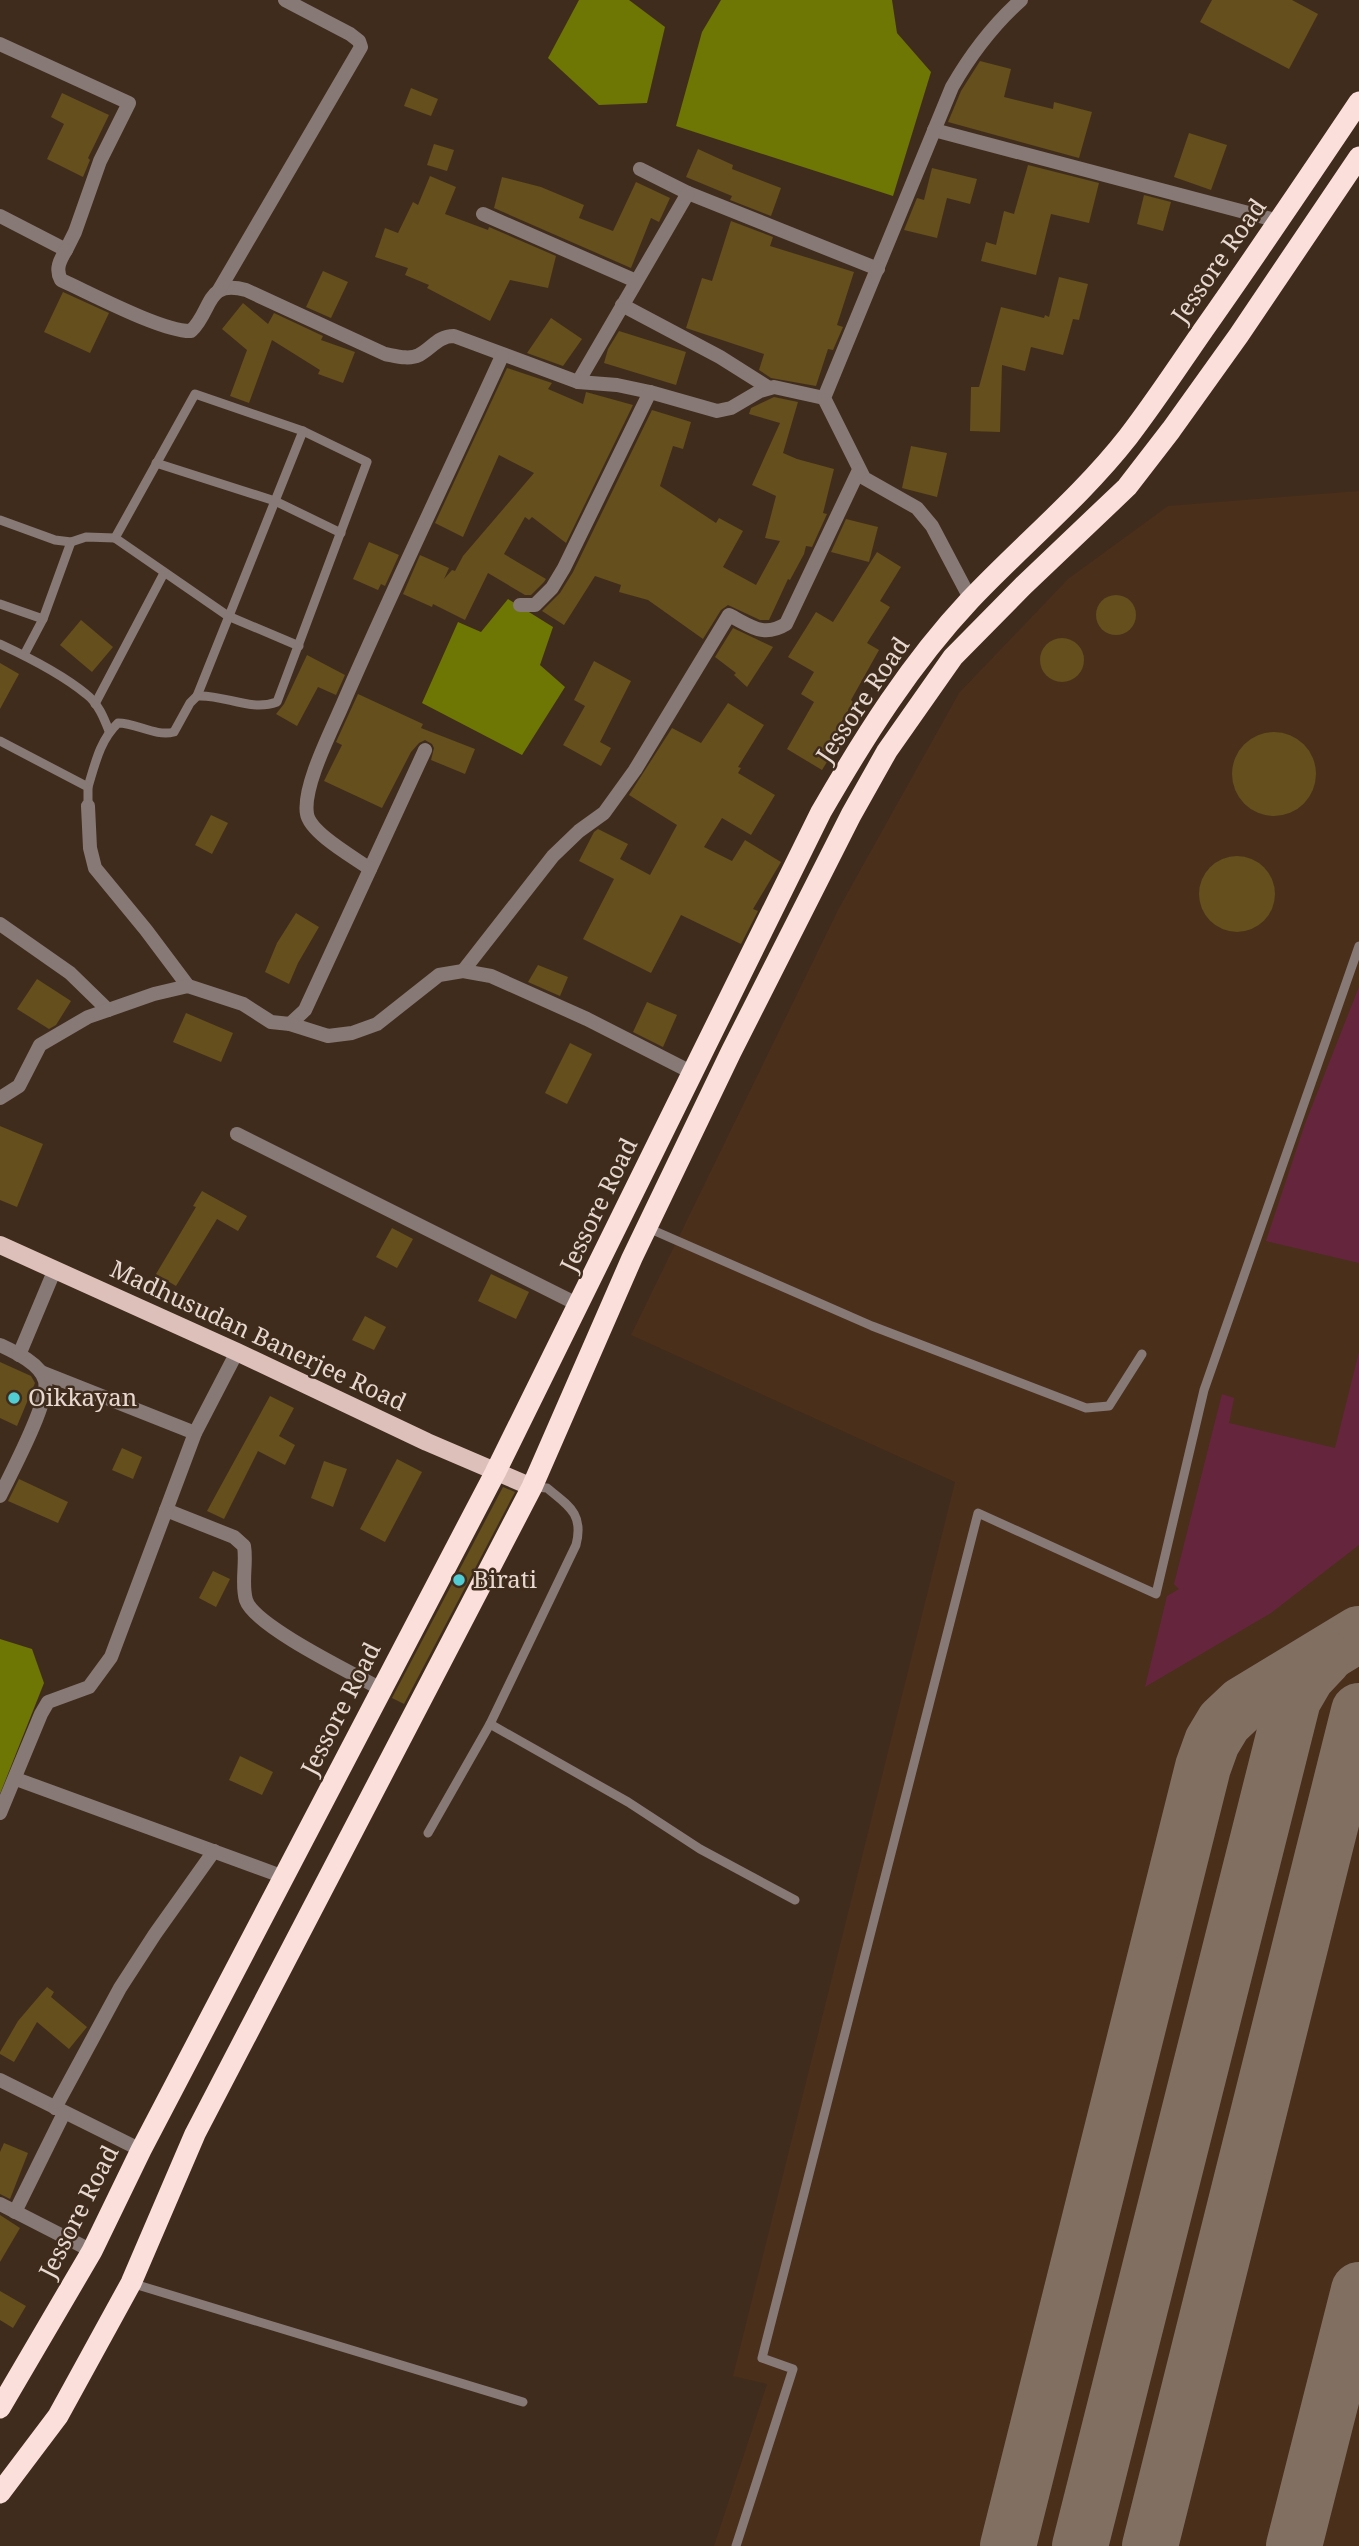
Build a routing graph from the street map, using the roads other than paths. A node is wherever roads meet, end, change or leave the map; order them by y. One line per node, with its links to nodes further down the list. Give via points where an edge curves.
1 (285, 0): 15 (street, via 350,34 360,47)
2 (1021, 0): 5 (street, via 972,52)
3 (0, 44): 12 (street, via 130,103 100,161)
4 (1359, 102): 11 (highway, Jessore Road)
5 (934, 130): 11 (street); 13 (street)
6 (1359, 157): 56 (highway, via 1239,335 1127,487 953,657 900,731 833,848)
7 (640, 169): 8 (street)
8 (688, 193): 13 (street); 14 (street)
9 (483, 214): 14 (street)
10 (0, 216): 12 (street)
11 (1279, 221): 31 (highway, Jessore Road, via 1128,437 1052,522)
12 (66, 250): 15 (street, via 57,274 61,280 184,331 198,324)
13 (878, 269): 21 (street)
14 (636, 281): 16 (street)
15 (219, 290): 17 (street, via 226,286 246,290 385,354 418,356 445,336 463,338)
16 (622, 305): 18 (street); 19 (street)
17 (502, 356): 18 (street); 46 (street, via 359,667 308,798 307,816 317,831)
18 (578, 382): 20 (street)
19 (769, 388): 20 (street, via 717,411); 21 (street)
20 (650, 392): 33 (street, via 564,568 543,599 535,605)
21 (824, 398): 24 (street)
22 (303, 431): 23 (lane, via 195,394); 25 (lane); 27 (lane, via 367,462)
23 (156, 464): 25 (lane); 28 (lane)
24 (859, 470): 31 (street, via 864,478 917,508 932,526); 49 (street, via 786,624 773,631 757,629 729,615 604,813 554,856)
25 (275, 501): 27 (lane); 34 (lane)
26 (0, 520): 29 (lane)
27 (341, 533): 37 (lane)
28 (114, 538): 29 (lane, via 86,537); 30 (lane)
29 (71, 542): 35 (lane)
30 (164, 573): 34 (lane); 40 (lane)
31 (971, 600): 53 (highway, Jessore Road, via 898,687 861,743 821,812)
32 (0, 604): 35 (lane)
33 (520, 605)
34 (228, 616): 37 (lane); 39 (lane)
35 (43, 620): 38 (lane)
36 (0, 644): 38 (lane)
37 (299, 646): 39 (lane, via 277,702 253,706)
38 (24, 655): 40 (lane)
39 (197, 696): 41 (lane, via 174,732 164,734 130,723 118,723)
40 (95, 704): 41 (lane)
41 (109, 731): 44 (lane)
42 (0, 741): 44 (lane)
43 (425, 750): 46 (street)
44 (88, 788): 45 (lane)
45 (88, 806): 50 (street, via 95,867)
46 (370, 869): 52 (street, via 305,1010)
47 (0, 924): 51 (street, via 69,974)
48 (1359, 946): 89 (lane, via 1204,1390 1156,1594 978,1513 762,2358 793,2369)
49 (463, 971): 52 (street, via 439,975 377,1024 352,1033 328,1036); 53 (street, via 491,976)
50 (188, 986): 51 (street); 52 (street, via 243,1004 271,1023)
51 (108, 1010): 54 (street, via 40,1045 19,1086)
52 (290, 1024)
53 (693, 1073): 59 (highway, Jessore Road)
54 (0, 1098)
55 (237, 1134): 59 (street)
56 (647, 1227): 63 (lane, via 872,1326 1086,1408 1108,1406); 67 (highway)
57 (0, 1245): 58 (main road, Madhusudan Banerjee Road)
58 (55, 1269): 61 (main road, Madhusudan Banerjee Road); 62 (street)
59 (579, 1305): 66 (highway, Jessore Road)
60 (0, 1345): 62 (street)
61 (237, 1352): 65 (street); 66 (main road, Madhusudan Banerjee Road)
62 (19, 1354): 64 (street)
63 (1142, 1354)
64 (41, 1372): 65 (street); 68 (street, via 46,1382 41,1405)
65 (195, 1433): 69 (street)
66 (495, 1472): 67 (main road, Madhusudan Banerjee Road); 70 (highway, Jessore Road)
67 (532, 1487): 71 (lane, via 547,1488 564,1502 577,1518 579,1533); 84 (highway, via 195,2134)
68 (0, 1496)
69 (166, 1510): 70 (street, via 234,1537 244,1546 246,1601 255,1615); 72 (street, via 111,1657 89,1687 48,1702)
70 (381, 1689): 76 (highway, Jessore Road)
71 (490, 1724): 74 (lane); 77 (lane)
72 (16, 1779): 73 (street); 75 (street)
73 (0, 1812)
74 (428, 1833)
75 (214, 1851): 76 (street); 79 (street, via 120,1989)
76 (284, 1877): 80 (highway, Jessore Road)
77 (795, 1900)
78 (0, 2080): 79 (street)
79 (59, 2110): 80 (street); 82 (street)
80 (141, 2150): 83 (highway, Jessore Road)
81 (0, 2204): 82 (street)
82 (15, 2212): 83 (street)
83 (92, 2251): 85 (highway, Jessore Road)
84 (131, 2283): 86 (lane); 88 (highway, via 58,2416)
85 (8, 2381): 87 (highway, Jessore Road)
86 (523, 2403)
87 (0, 2408)
88 (0, 2493)
89 (736, 2546)

